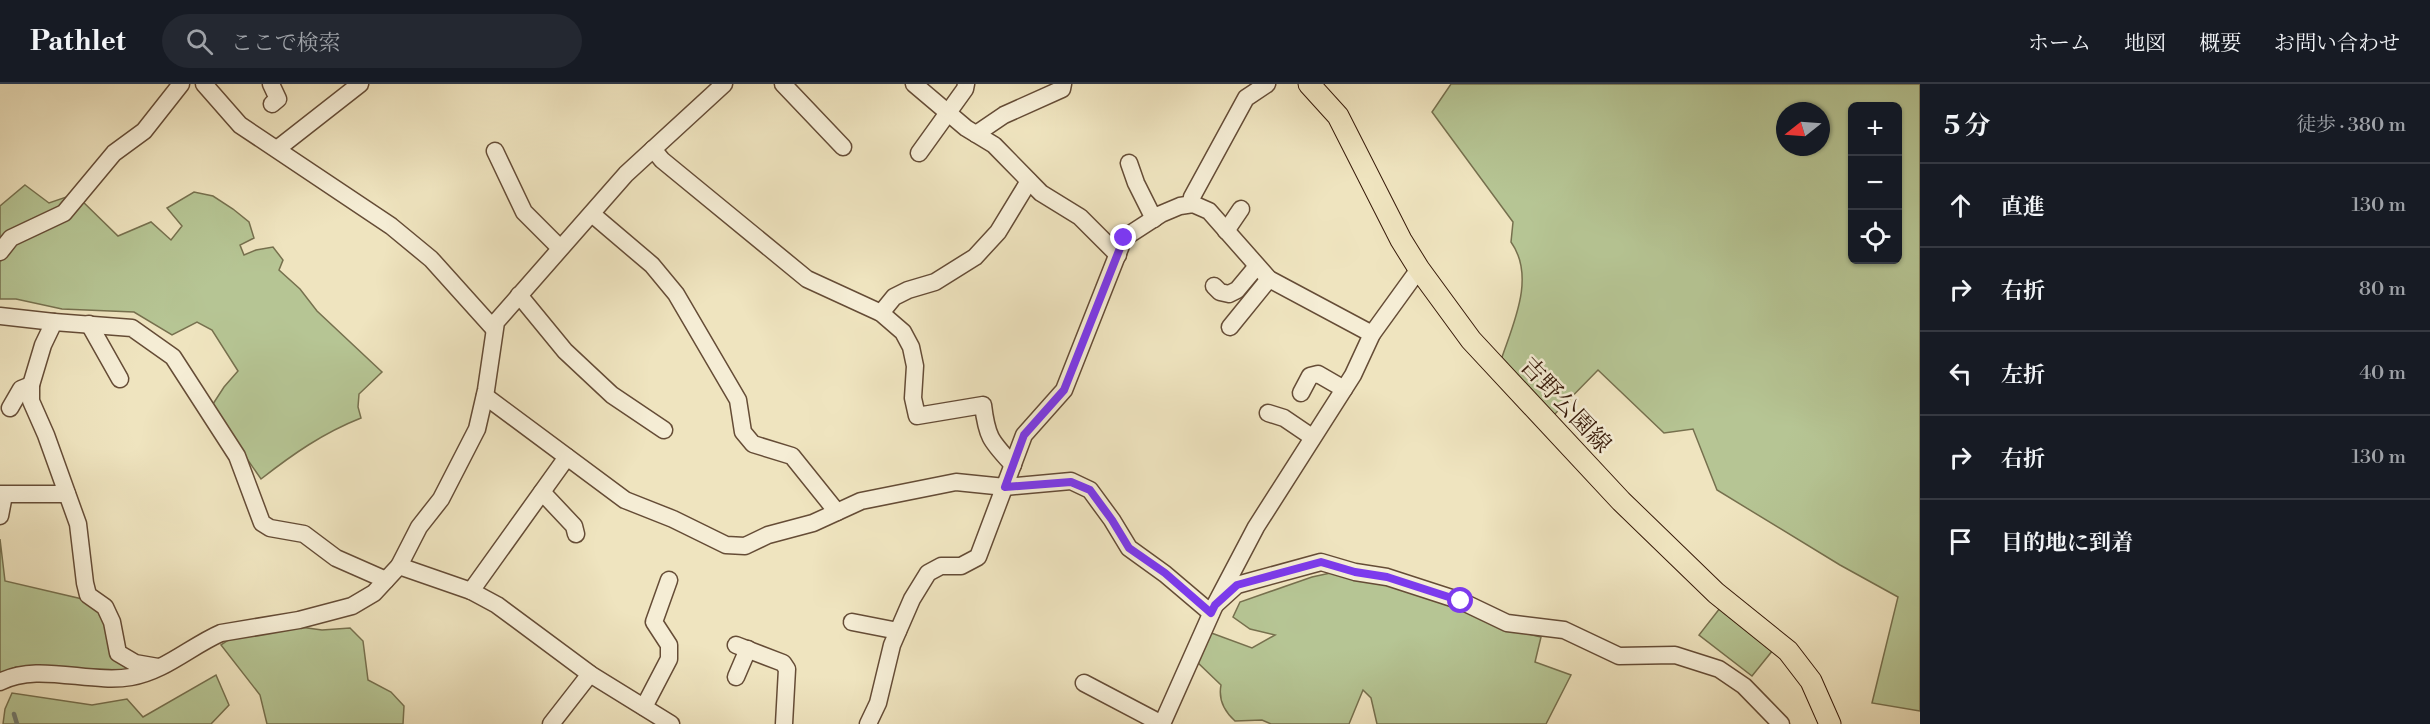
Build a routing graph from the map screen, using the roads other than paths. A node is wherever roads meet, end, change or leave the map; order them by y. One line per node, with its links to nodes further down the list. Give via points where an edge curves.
1 (181, 84): 28 (street, via 144,131 114,153 64,213 11,238)
2 (204, 84): 17 (street, via 240,124)
3 (271, 84): 12 (street, via 278,99)
4 (360, 84): 17 (street)
5 (724, 84): 16 (street)
6 (783, 84): 15 (street)
7 (914, 84): 13 (street)
8 (966, 84): 13 (street)
9 (1062, 84): 14 (street, via 1062,89 1004,115)
10 (1267, 84): 22 (street, via 1246,98)
11 (1309, 84): 31 (main road, 吉野公園線, via 1338,117)
12 (272, 104)
13 (948, 113): 14 (street); 19 (street)
14 (976, 134): 21 (street, via 994,144)
15 (843, 147)
16 (653, 148): 24 (street); 35 (street, via 662,160 807,279)
17 (277, 149): 40 (street, via 391,226 431,259)
18 (495, 152): 27 (street, via 524,212)
19 (919, 153)
20 (1129, 163): 25 (street)
21 (1029, 181): 29 (street, via 1080,217); 35 (street, via 998,232 975,257 935,282 894,297)
22 (1191, 204): 25 (street); 26 (street, via 1209,211)
23 (1241, 209): 26 (street)
24 (592, 214): 27 (street); 57 (street, via 652,265 676,294 738,400 743,432 753,444 792,456)
25 (1154, 219): 29 (street, via 1124,238)
26 (1226, 231): 30 (street)
27 (560, 248): 34 (street)
28 (0, 252)
29 (1118, 255): 52 (street, via 1064,390 1024,435)
30 (1257, 266): 32 (street); 33 (street, via 1229,294)
31 (1419, 269): 41 (street); 79 (main road, 吉野公園線, via 1472,340 1621,501 1716,593 1788,651 1811,681)
32 (1269, 279): 39 (street); 41 (street)
33 (1214, 286)
34 (519, 295): 40 (street, via 496,322); 49 (street, via 565,351 612,395)
35 (881, 313): 52 (street, via 903,332 912,347 917,416 983,405 986,430)
36 (0, 316): 37 (street)
37 (54, 322): 38 (street); 43 (street)
38 (89, 324): 42 (street); 61 (street, via 132,328 173,357 237,456 262,524 304,534 336,558)
39 (1230, 327)
40 (495, 329): 46 (street)
41 (1372, 334): 44 (street)
42 (120, 378)
43 (31, 385): 47 (street, via 21,389); 56 (street, via 31,401)
44 (1344, 389): 45 (street, via 1318,374 1310,376); 50 (street)
45 (1301, 393)
46 (485, 396): 51 (street); 60 (street, via 477,429 441,499 419,527)
47 (10, 408)
48 (1268, 413): 50 (street, via 1284,418)
49 (664, 430)
50 (1312, 437): 64 (street, via 1256,527)
51 (567, 457): 54 (street); 57 (street, via 625,501 726,545 745,546)
52 (1013, 465): 53 (street)
53 (1005, 487): 57 (street, via 956,482 861,501); 64 (street, via 1071,482 1090,490 1129,548); 66 (street, via 978,557 961,566 942,566 928,573)
54 (542, 492): 59 (street, via 574,526); 63 (street)
55 (2, 494): 56 (street); 58 (street)
56 (67, 494): 67 (street, via 78,524 88,595 105,607 118,653 135,663)
57 (837, 512)
58 (0, 516)
59 (576, 534)
60 (399, 566): 61 (street); 63 (street)
61 (386, 580): 67 (street, via 374,593 352,606 299,620 221,633)
62 (669, 580): 72 (street, via 654,622 669,645 669,659)
63 (471, 591): 68 (street, via 497,605)
64 (1213, 609): 77 (street); 78 (street, via 1237,585 1321,562 1387,577 1461,601 1507,623 1564,630 1619,656 1675,655 1719,669 1744,686)
65 (852, 622): 66 (street)
66 (898, 631): 76 (street, via 878,703)
67 (159, 667): 70 (street, via 132,677 79,678 33,673)
68 (590, 674): 72 (street); 73 (street)
69 (736, 676): 75 (street, via 742,647 783,663 787,669)
70 (0, 682)
71 (1084, 683): 77 (street)
72 (644, 707): 74 (street)
73 (551, 724)
74 (671, 724)
75 (784, 724)
76 (868, 724)
77 (1162, 724)
78 (1780, 724)
79 (1830, 724)

